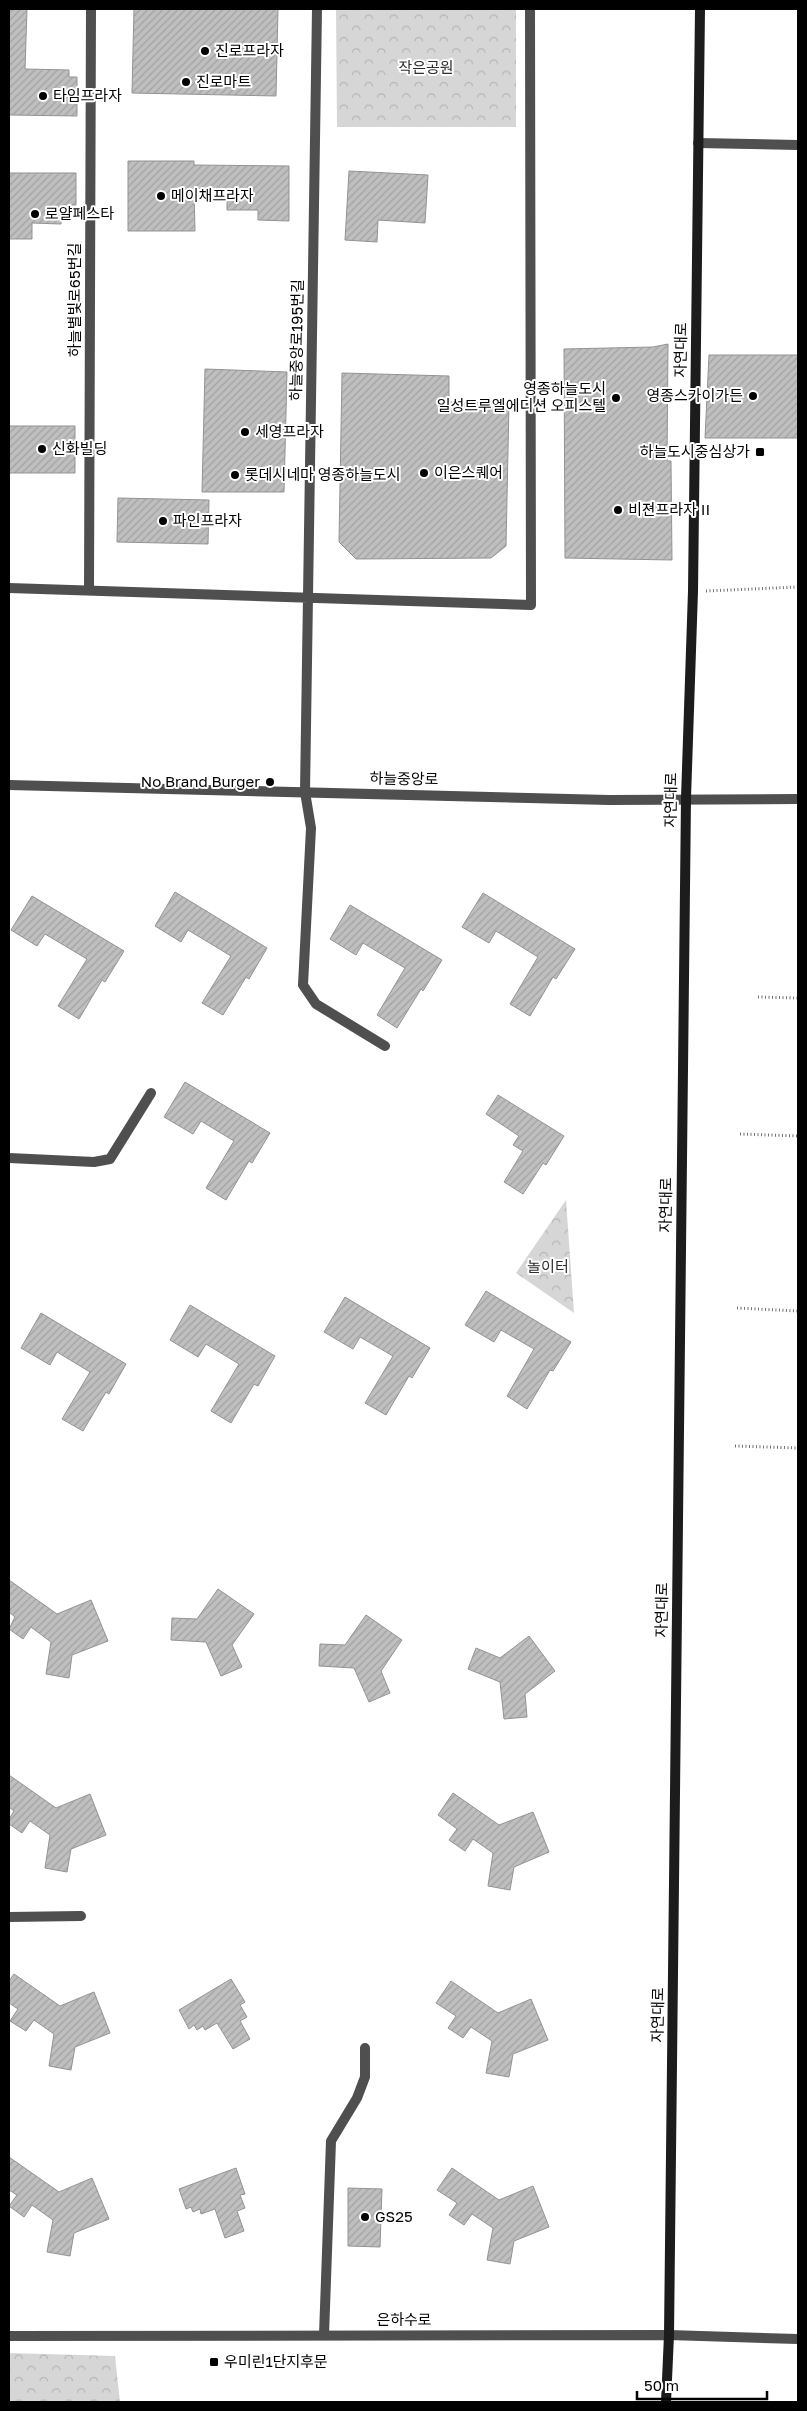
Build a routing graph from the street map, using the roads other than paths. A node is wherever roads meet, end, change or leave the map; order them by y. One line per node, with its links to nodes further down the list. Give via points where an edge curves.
1 (91, 9): 8 (street, 하늘별빛로65번길)
2 (317, 9): 9 (street, 하늘중앙로195번길)
3 (530, 9): 9 (street, via 531,605)
4 (700, 9): 5 (main road, 자연대로)
5 (698, 143): 6 (street); 12 (main road, 자연대로, via 693,591)
6 (798, 145)
7 (9, 588): 8 (street)
8 (89, 590): 9 (street)
9 (308, 597): 11 (street, 하늘중앙로195번길)
10 (9, 784): 11 (street, 하늘중앙로)
11 (306, 792): 12 (street, 하늘중앙로, via 609,800); 14 (street, 하늘중앙로195번길, via 311,828 303,985 316,1004)
12 (686, 798): 13 (street, 하늘중앙로); 21 (main road, 자연대로)
13 (798, 799)
14 (385, 1046)
15 (151, 1092): 16 (street, via 110,1159 94,1162)
16 (9, 1158)
17 (81, 1916): 18 (street)
18 (9, 1917)
19 (365, 2048): 20 (street, via 365,2076 357,2098 331,2141)
20 (324, 2335): 21 (street, 은하수로); 22 (street, 은하수로)
21 (669, 2335): 23 (street, 은하수로); 24 (main road, 자연대로)
22 (9, 2336)
23 (798, 2339)
24 (666, 2402)

